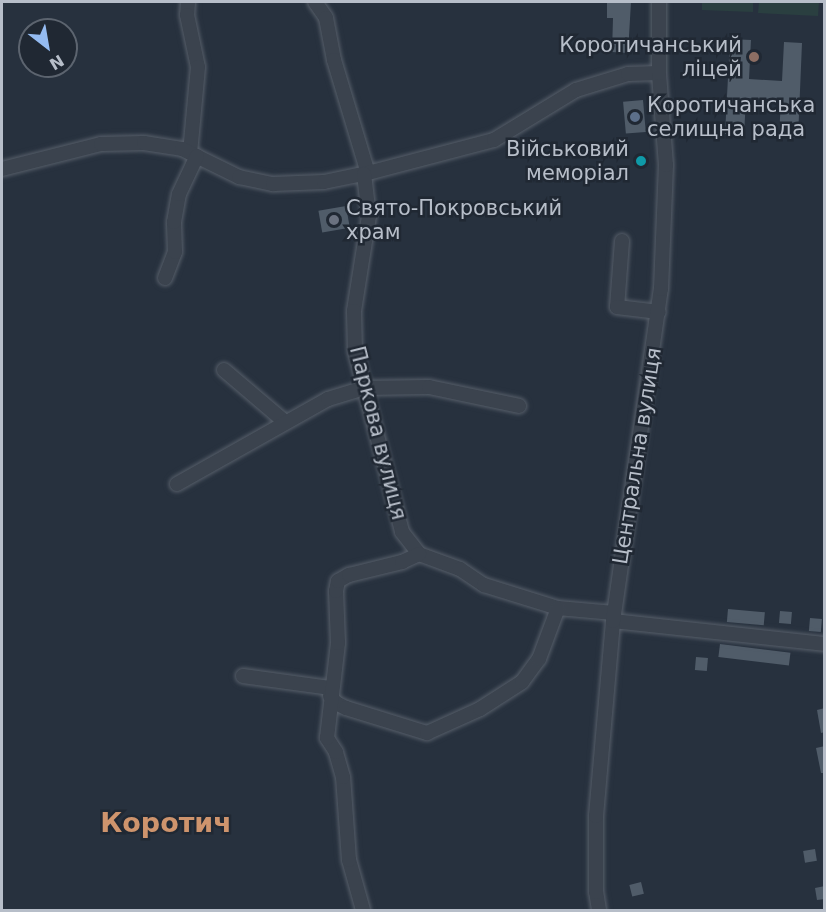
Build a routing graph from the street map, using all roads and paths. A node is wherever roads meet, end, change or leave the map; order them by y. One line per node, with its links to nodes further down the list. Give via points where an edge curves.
1 (188, 2): 5 (street, via 198,67 192,106)
2 (315, 2): 7 (street, Паркова вулиця, via 326,18)
3 (659, 2): 4 (street, Центральна вулиця)
4 (659, 73): 7 (street, via 628,74 598,81 576,90 494,140); 10 (street, Центральна вулиця, via 666,165)
5 (194, 154): 6 (street, via 162,144 101,144); 7 (street, via 239,177 273,184 324,182); 9 (street, via 179,194 174,222 175,252)
6 (2, 169)
7 (366, 174): 12 (street, Паркова вулиця, via 369,216 354,311 355,351)
8 (622, 241): 10 (street, via 617,307)
9 (165, 278)
10 (659, 312): 18 (street, Центральна вулиця)
11 (224, 369): 14 (street)
12 (363, 388): 13 (street, via 429,387); 14 (street, via 328,399); 16 (street, Паркова вулиця, via 402,532)
13 (519, 406)
14 (285, 422): 15 (street)
15 (177, 484)
16 (419, 554): 17 (street, via 460,569 484,585); 21 (street, via 338,581 338,643)
17 (558, 608): 18 (street); 21 (street, via 539,659 522,682 480,709 428,733 346,708 336,703)
18 (613, 617): 19 (street); 23 (street, Центральна вулиця, via 596,816)
19 (825, 644)
20 (243, 676): 21 (street)
21 (331, 692): 22 (street, via 327,738 344,777 349,860)
22 (363, 910)
23 (599, 910)

